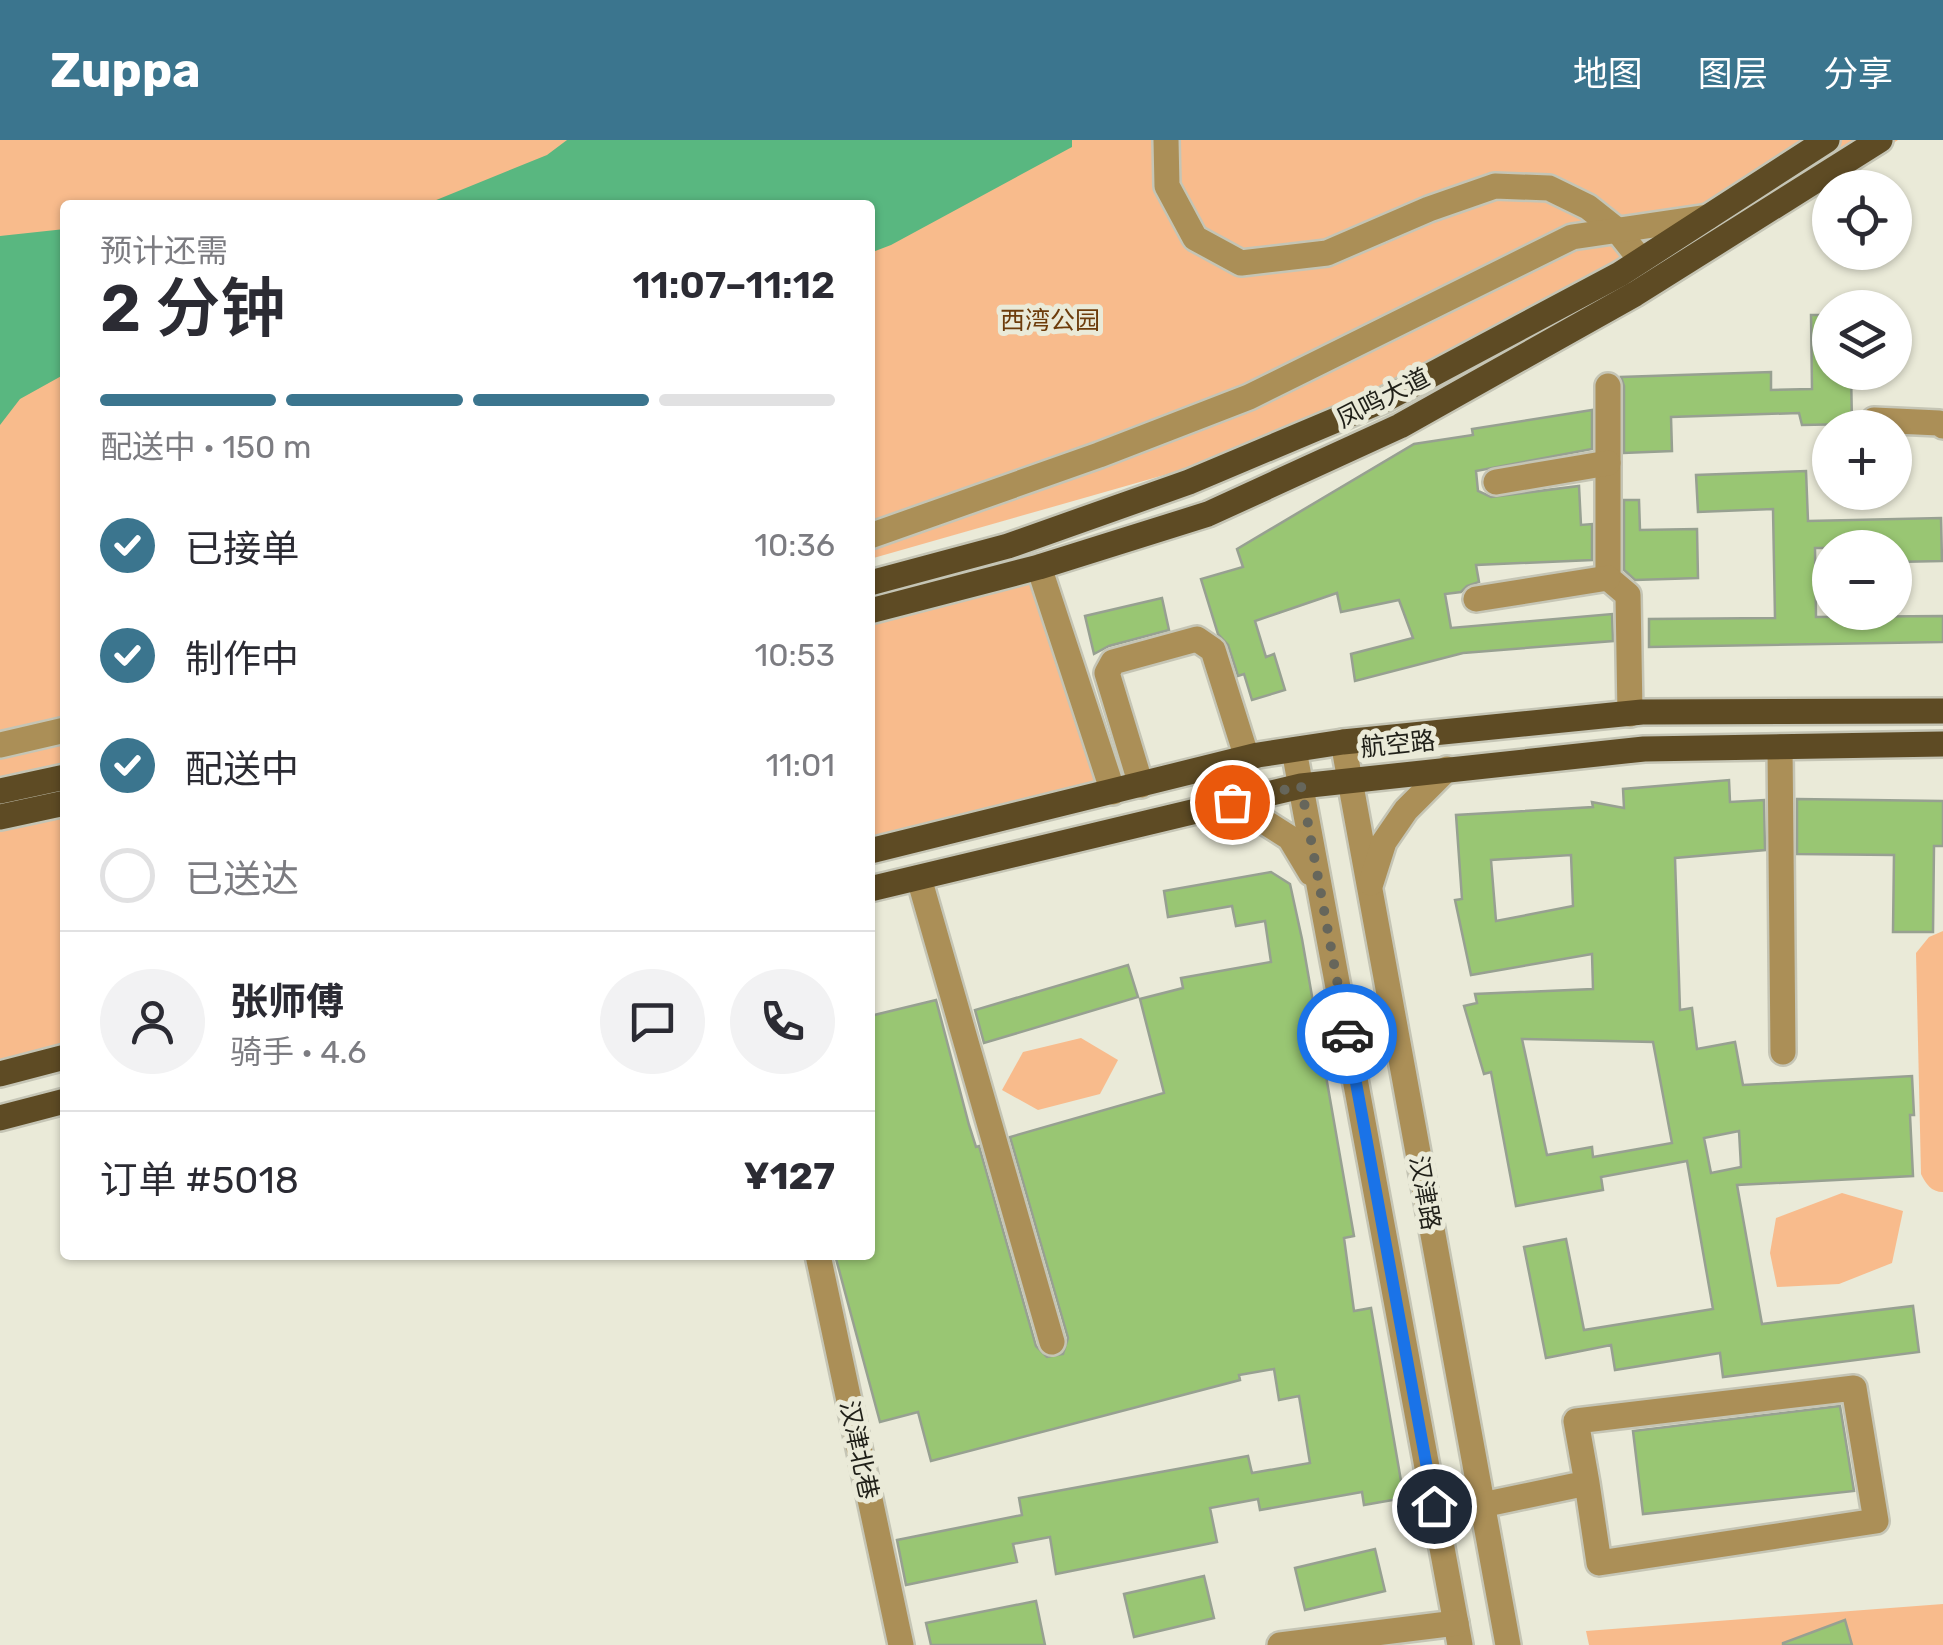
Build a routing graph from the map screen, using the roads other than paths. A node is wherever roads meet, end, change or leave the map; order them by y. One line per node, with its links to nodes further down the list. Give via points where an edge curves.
1 (1166, 140): 5 (street, via 1166,186 1196,238 1241,264 1327,253 1495,186 1549,188)
2 (1827, 140): 4 (main road, 凤鸣大道)
3 (1880, 140): 13 (main road, 凤鸣大道, via 1635,294 1400,426 1208,514)
4 (1708, 217): 5 (street); 6 (main road, 凤鸣大道)
5 (1617, 230): 6 (street); 12 (street, via 1572,237 1249,397)
6 (1641, 260): 15 (main road, 凤鸣大道, via 1386,399 1189,482 1008,546)
7 (1608, 386): 10 (street)
8 (1912, 422): 9 (street)
9 (1943, 426)
10 (1608, 463): 11 (street); 14 (street)
11 (1496, 482)
12 (875, 534)
13 (1039, 568): 17 (main road, 凤鸣大道); 33 (street)
14 (1608, 578): 16 (street); 19 (street, via 1628,595)
15 (875, 582)
16 (1476, 599)
17 (875, 610)
18 (1943, 711): 19 (main road, 航空路)
19 (1630, 714): 21 (main road, 航空路)
20 (60, 731): 23 (street)
21 (1343, 742): 25 (main road, 航空路); 29 (street, 汉津路)
22 (1943, 744): 24 (main road, 航空路)
23 (0, 745)
24 (1780, 747): 27 (main road, 航空路, via 1644,750); 42 (street)
25 (1294, 750): 26 (main road, 航空路); 31 (street, 汉津路)
26 (1247, 758): 30 (main road, 航空路); 30 (street, via 1213,650 1197,639 1113,662 1107,672)
27 (1448, 770): 29 (main road, 航空路); 40 (street, via 1384,842)
28 (60, 778): 32 (main road)
29 (1349, 779): 31 (main road, 航空路); 40 (street, 汉津路)
30 (1142, 785): 33 (main road, 航空路)
31 (1301, 786): 35 (main road, 航空路); 39 (street, 汉津路)
32 (0, 791)
33 (1113, 792): 37 (main road, 航空路)
34 (60, 804): 36 (main road)
35 (1198, 810): 38 (main road, 航空路); 39 (street, via 1257,817 1290,838)
36 (0, 817)
37 (875, 850)
38 (919, 878): 41 (main road, 航空路); 48 (street)
39 (1319, 887): 51 (street, 汉津路)
40 (1369, 888): 50 (street, 汉津路)
41 (875, 889)
42 (1783, 1052)
43 (60, 1058): 44 (main road)
44 (0, 1074)
45 (60, 1102): 46 (main road)
46 (0, 1118)
47 (819, 1260): 52 (street, 汉津北巷)
48 (1052, 1342)
49 (1587, 1482): 49 (street, via 1599,1563 1876,1521 1854,1388 1576,1420); 50 (street)
50 (1482, 1505): 54 (street, 汉津路)
51 (1458, 1634): 53 (street)
52 (901, 1645)
53 (1280, 1645)
54 (1508, 1645)

